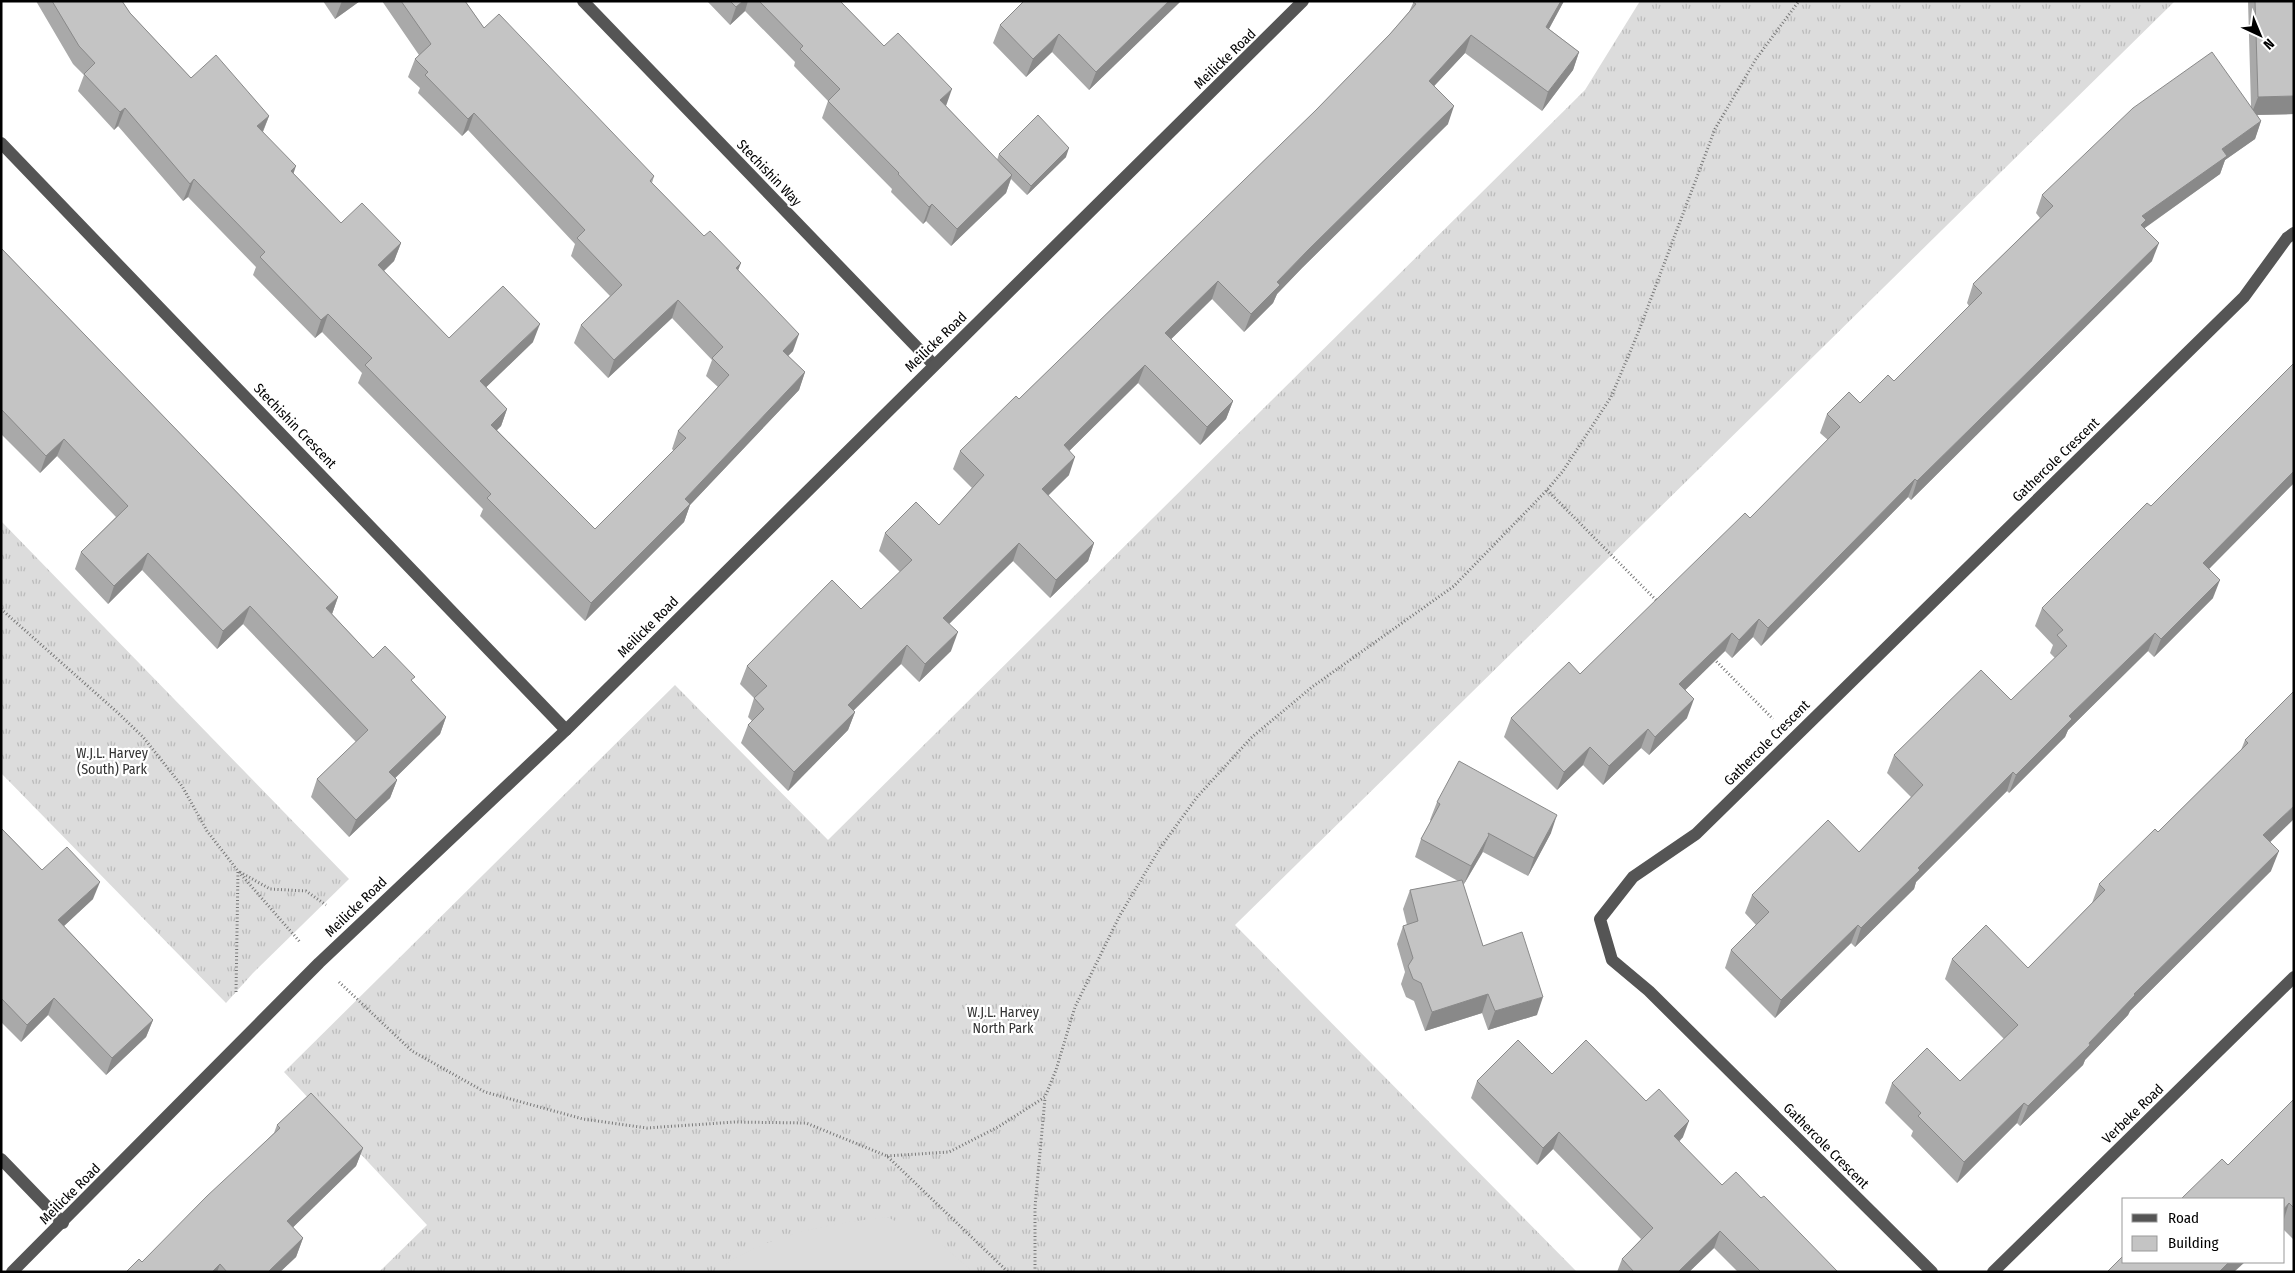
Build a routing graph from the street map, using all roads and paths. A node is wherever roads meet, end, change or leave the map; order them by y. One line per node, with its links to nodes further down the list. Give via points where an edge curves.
1 (583, 1): 6 (street, Stechishin Way)
2 (1303, 1): 6 (street, Meilicke Road)
3 (1799, 1): 7 (path, via 1756,59 1715,130 1611,397)
4 (1, 143): 12 (street, Stechishin Crescent)
5 (2294, 234): 25 (street, Gathercole Crescent, via 2287,238 2230,311 1696,834 1632,877 1600,919 1612,960 1649,992)
6 (934, 365): 12 (street, Meilicke Road)
7 (1547, 490): 9 (path); 18 (path, via 1454,586 1312,687 1252,738 1197,797 1160,848 1120,916 1075,1007)
8 (1, 609): 13 (path, via 143,737 182,786 208,831)
9 (1665, 609)
10 (1713, 658): 11 (path)
11 (1768, 714)
12 (566, 730): 15 (street, Meilicke Road)
13 (238, 871): 14 (path, via 270,889 306,891); 15 (path); 17 (path)
14 (326, 905)
15 (319, 963): 19 (path, via 412,1051 485,1092 583,1119 647,1128 735,1122 806,1123); 21 (street, Meilicke Road)
16 (2294, 977): 26 (street, Verbeke Road)
17 (236, 992)
18 (1045, 1097): 19 (path, via 998,1127 949,1152); 24 (path, via 1035,1206)
19 (888, 1156): 23 (path)
20 (1, 1159): 21 (street)
21 (63, 1223): 22 (street, Meilicke Road)
22 (12, 1272)
23 (1008, 1272)
24 (1034, 1272)
25 (1932, 1272)
26 (1993, 1272)

